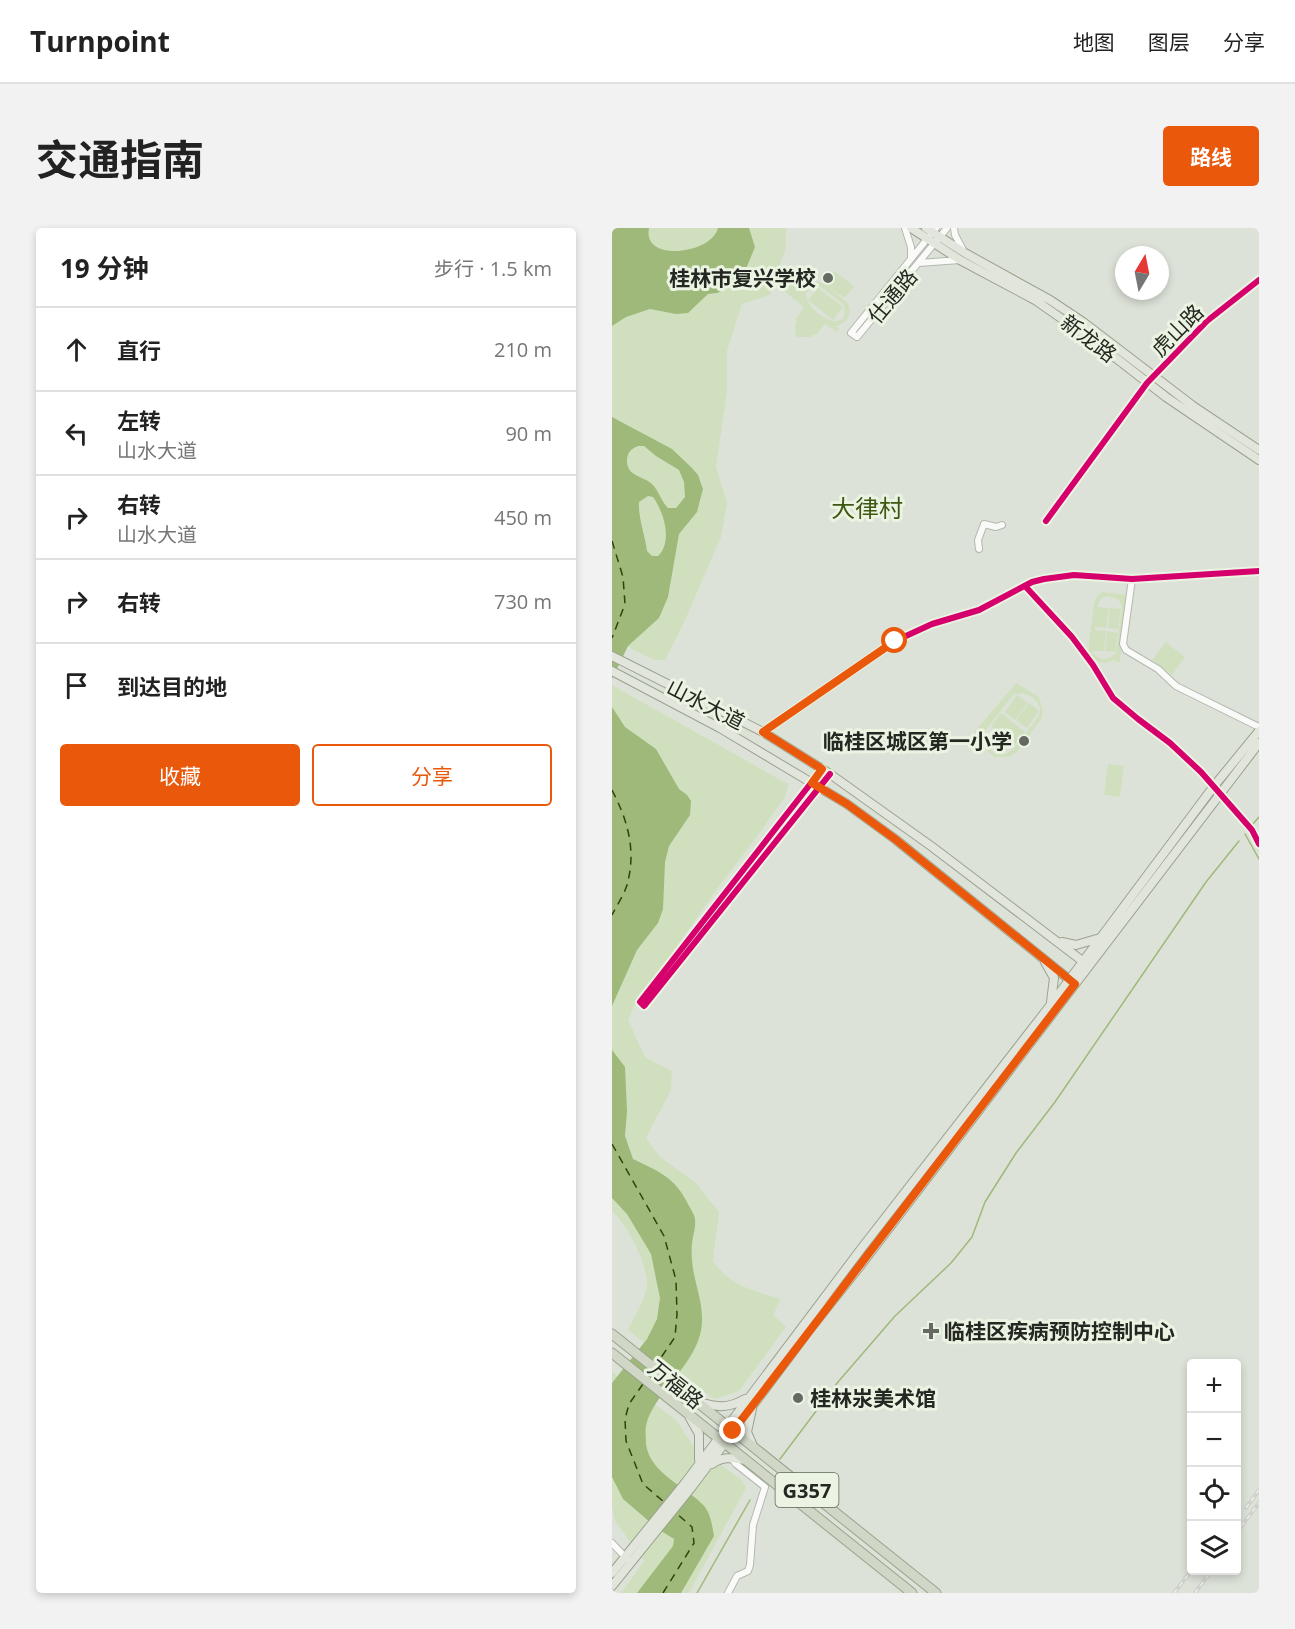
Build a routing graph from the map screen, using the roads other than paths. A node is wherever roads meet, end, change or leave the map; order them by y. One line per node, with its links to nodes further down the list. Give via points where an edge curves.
1 (905, 228): 9 (street)
2 (911, 228): 6 (main road, 新龙路)
3 (947, 228): 7 (street, 仕通路)
4 (954, 228): 8 (street)
5 (932, 229): 6 (street, 仕通路); 7 (main road, 新龙路)
6 (927, 239): 7 (main road, 新龙路); 9 (street, 仕通路)
7 (937, 241): 8 (main road, 新龙路); 10 (street, 仕通路)
8 (963, 256): 10 (street); 12 (main road, 新龙路, via 1035,300)
9 (911, 258): 10 (street, 仕通路, via 851,333 857,337)
10 (919, 264)
11 (1259, 280): 12 (street, 虎山路, via 1202,326)
12 (1150, 380): 13 (main road, 新龙路); 14 (main road, 新龙路); 15 (street, 虎山路)
13 (1259, 450)
14 (1259, 460)
15 (1046, 520)
16 (1002, 525): 17 (street, via 984,524)
17 (979, 549)
18 (1259, 570): 19 (street)
19 (1132, 579): 20 (street, via 1074,575); 23 (street, via 1125,650 1158,669 1176,686)
20 (1025, 586): 24 (street, via 979,609 895,641); 29 (street, via 1078,645 1113,698 1177,748)
21 (612, 656): 24 (main road, 山水大道)
22 (612, 671): 28 (main road, 山水大道)
23 (1259, 729): 29 (main road)
24 (763, 732): 26 (main road, 山水大道)
25 (1259, 743): 29 (main road)
26 (822, 769): 27 (main road, 山水大道); 28 (street)
27 (830, 774): 28 (street); 32 (main road, 山水大道)
28 (816, 785): 28 (street, via 640,1002 644,1006); 33 (main road, 山水大道, via 895,839)
29 (1217, 789): 30 (street); 31 (main road); 34 (main road)
30 (1259, 844)
31 (1101, 937): 32 (main road, via 1076,945); 34 (main road)
32 (1057, 940): 34 (main road, 山水大道)
33 (1043, 958): 35 (main road, 山水大道); 36 (main road, via 1054,978)
34 (1086, 964): 35 (main road)
35 (1072, 982): 36 (main road); 39 (main road)
36 (1051, 1004): 39 (main road)
37 (612, 1334): 40 (highway, 万福路 / G357)
38 (612, 1353): 41 (highway, 万福路 / G357)
39 (752, 1400): 40 (main road, via 719,1408); 42 (main road); 44 (main road, via 747,1432)
40 (697, 1401): 42 (highway, 万福路 / G357)
41 (688, 1414): 43 (highway, 万福路 / G357); 47 (main road, via 699,1434)
42 (730, 1428): 43 (main road); 44 (highway, 万福路 / G357)
43 (721, 1440): 46 (highway, 万福路 / G357); 47 (main road)
44 (754, 1448): 54 (highway, 万福路 / G357)
45 (731, 1458): 46 (main road); 47 (main road); 52 (street, via 765,1487 753,1525 748,1571 737,1576)
46 (745, 1460): 53 (highway, 万福路 / G357)
47 (702, 1466): 49 (main road)
48 (612, 1543): 49 (street)
49 (628, 1560): 50 (main road); 51 (main road)
50 (612, 1573)
51 (612, 1586)
52 (728, 1593)
53 (912, 1593)
54 (936, 1593)

